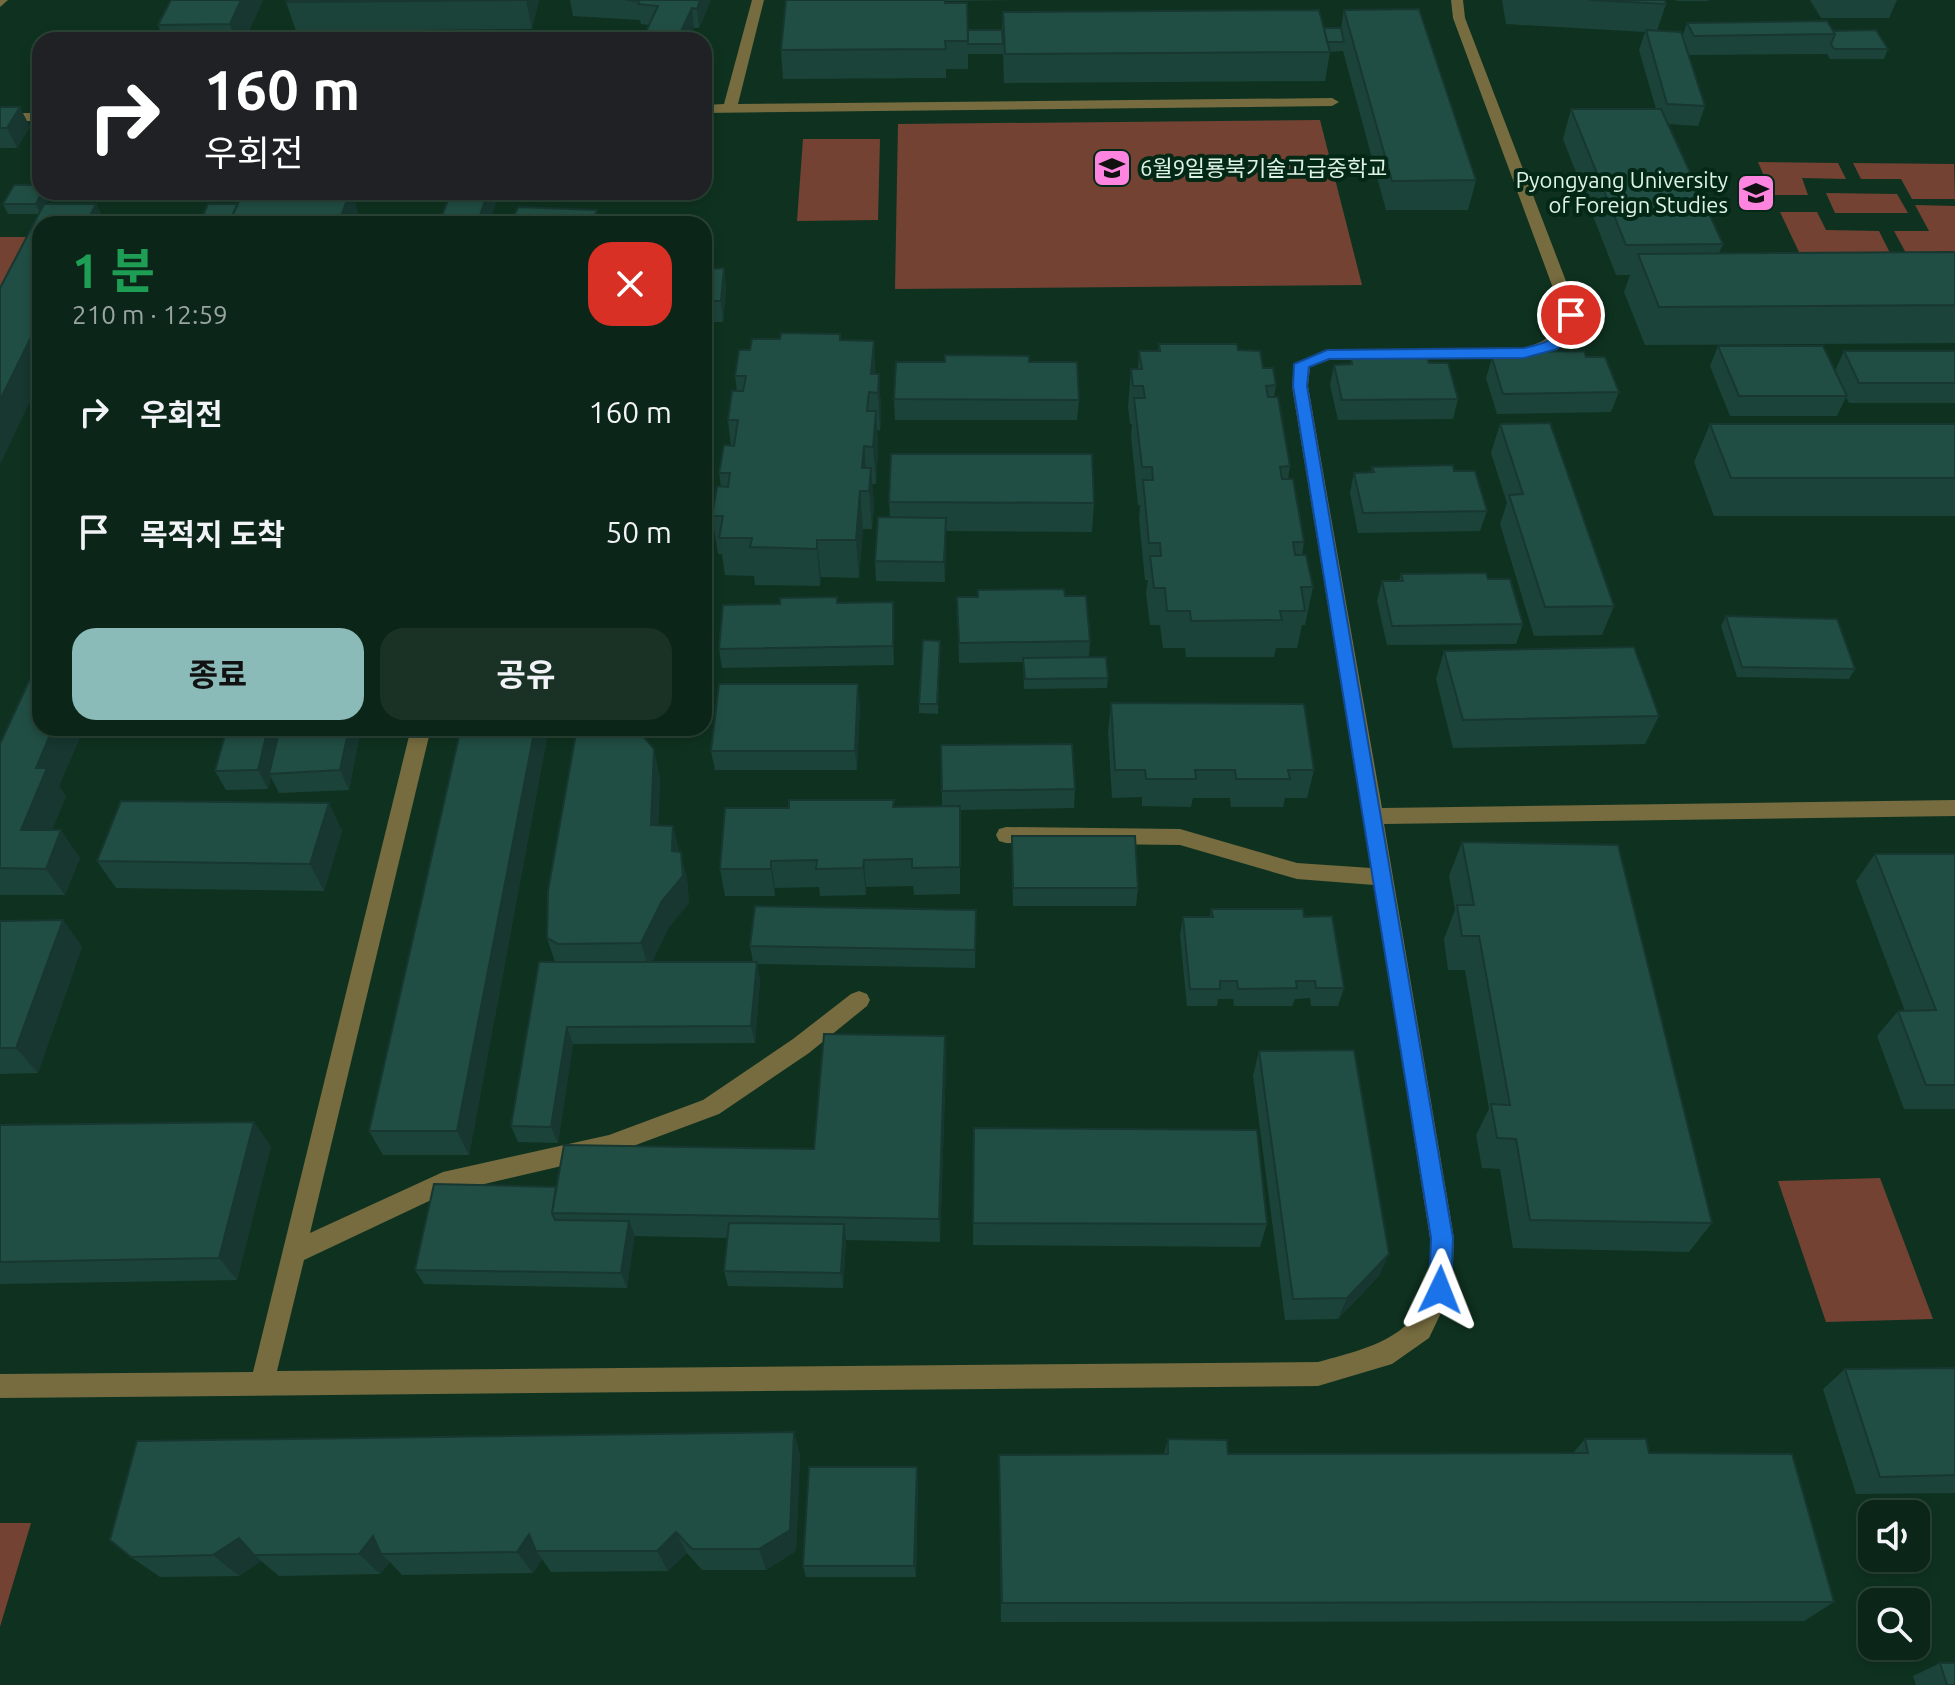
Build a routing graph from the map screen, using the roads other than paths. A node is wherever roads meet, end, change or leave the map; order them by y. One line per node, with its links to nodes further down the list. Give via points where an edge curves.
1 (758, 0): 4 (street)
2 (1457, 0): 10 (street, via 1459,18 1571,315 1566,332 1552,346 1524,353 1327,355 1302,364 1300,386)
3 (1332, 102): 4 (street)
4 (730, 108): 5 (street)
5 (712, 109)
6 (0, 117): 7 (street)
7 (32, 117)
8 (419, 736): 14 (street)
9 (1955, 808): 10 (street)
10 (1373, 816): 12 (street)
11 (1006, 835): 12 (street, via 1180,837 1297,871)
12 (1383, 877): 15 (street, via 1442,1238 1440,1290 1420,1330 1383,1356 1318,1374)
13 (859, 1000): 14 (street, via 711,1107 609,1145 443,1183)
14 (293, 1253): 15 (street)
15 (262, 1384): 16 (street)
16 (0, 1386)

